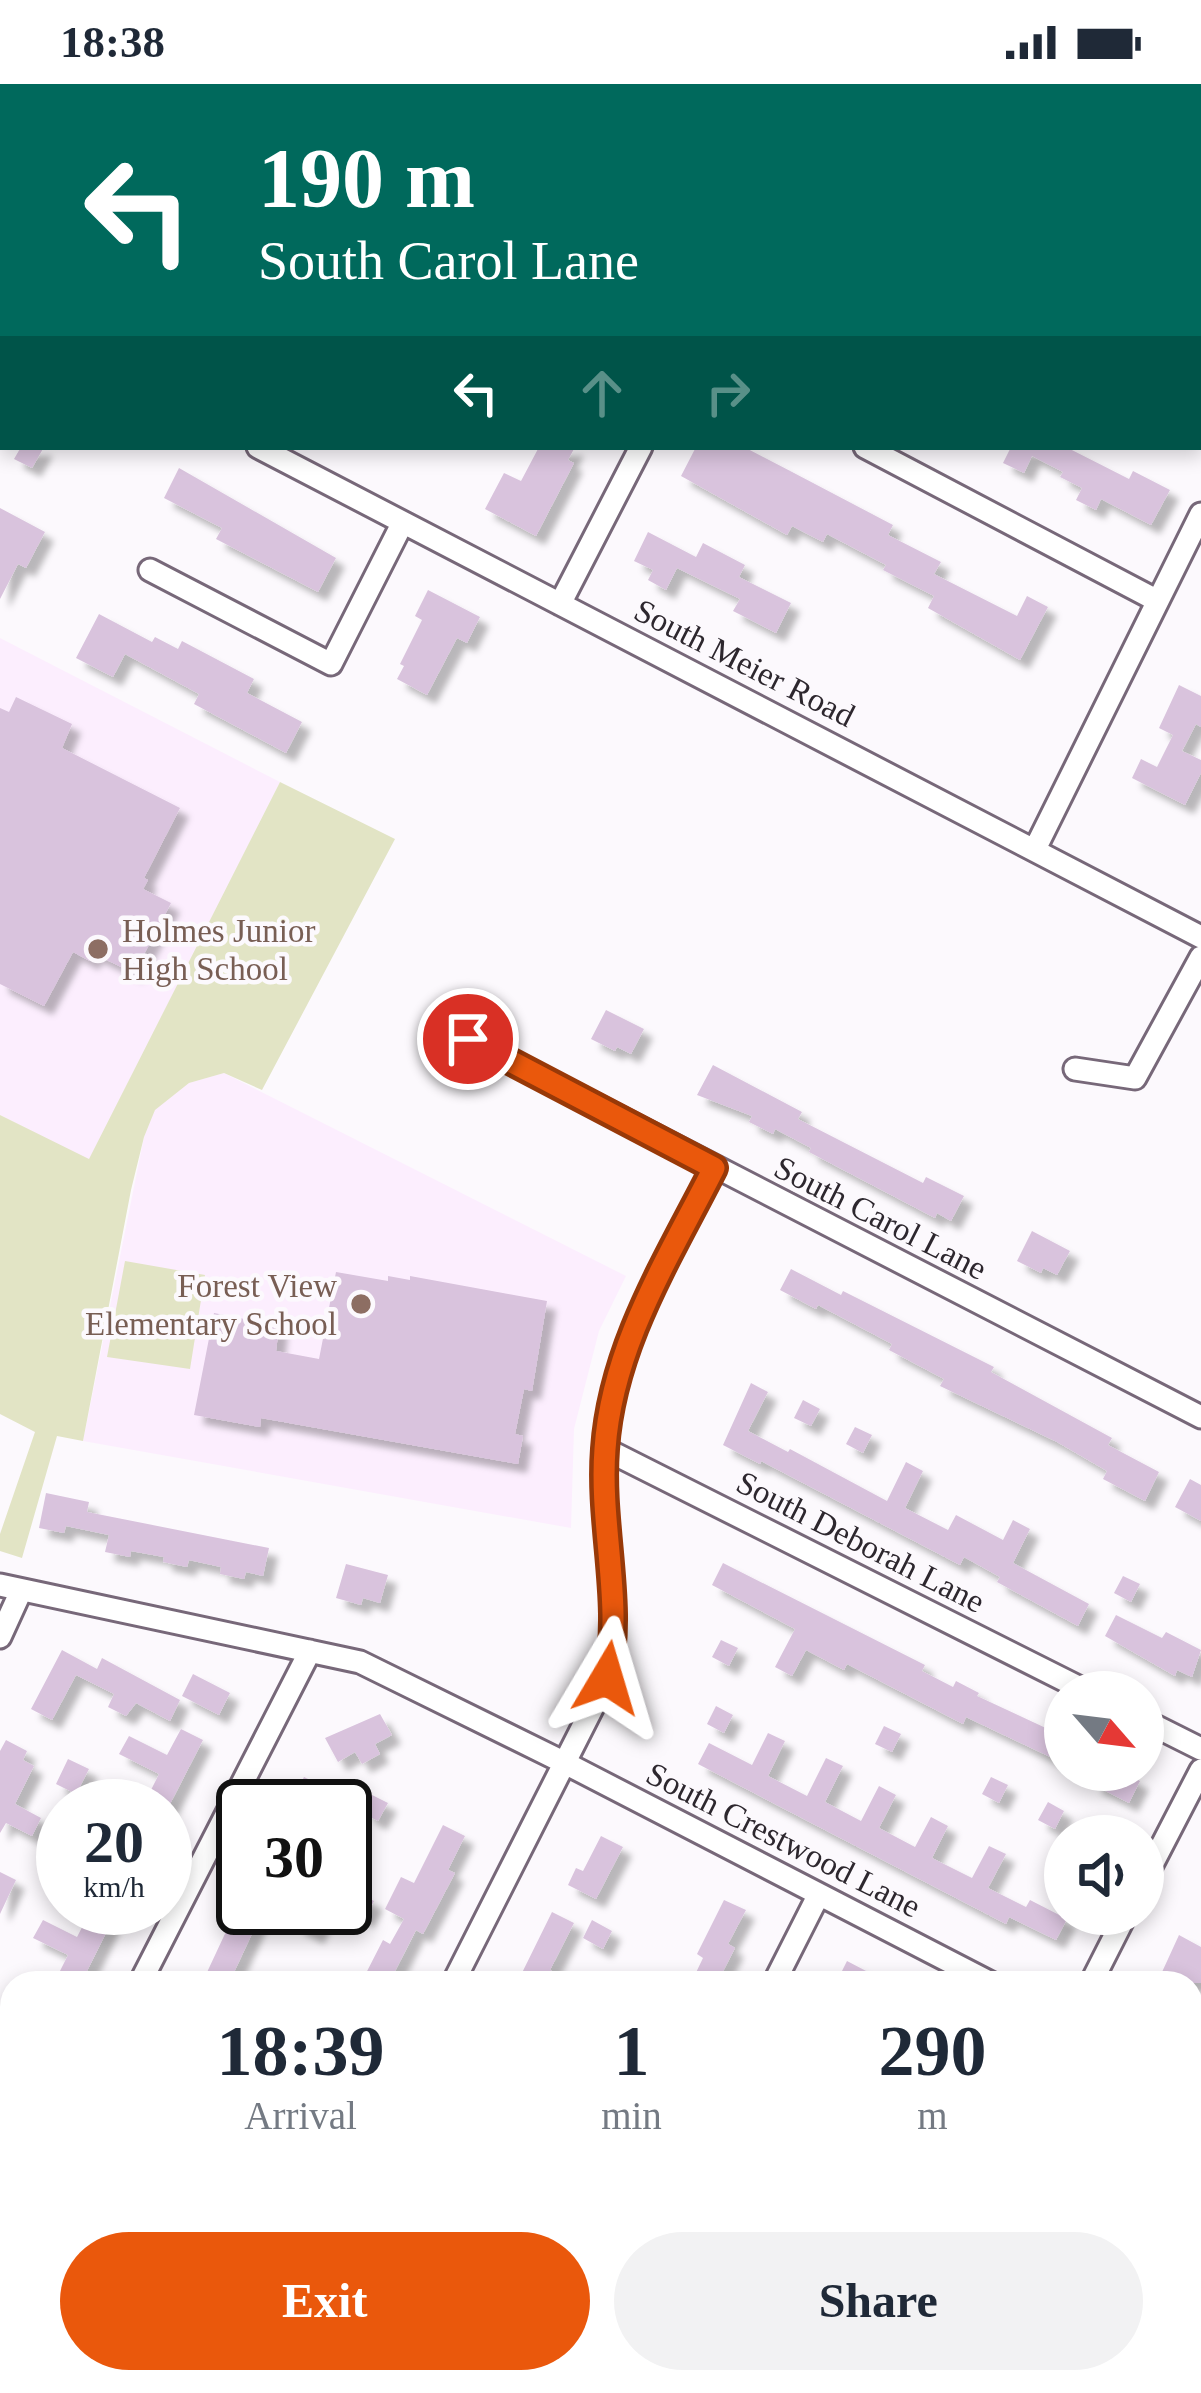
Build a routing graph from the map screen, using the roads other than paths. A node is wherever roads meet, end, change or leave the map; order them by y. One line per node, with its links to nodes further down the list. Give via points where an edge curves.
1 (1174, 84): 2 (street)
2 (1190, 84)
3 (263, 450): 7 (street, South Meier Road)
4 (638, 450): 10 (street)
5 (871, 450): 9 (street)
6 (1201, 514): 9 (street)
7 (403, 524): 8 (street, via 331,664); 10 (street, South Meier Road)
8 (150, 570)
9 (1156, 599): 11 (street)
10 (560, 604): 11 (street, South Meier Road)
11 (1035, 849): 12 (street, South Meier Road)
12 (1201, 937)
13 (1201, 957): 15 (street, via 1135,1078)
14 (468, 1039): 16 (street, South Carol Lane)
15 (1076, 1070)
16 (714, 1168): 17 (street, South Carol Lane); 18 (street, via 634,1323)
17 (1201, 1418)
18 (605, 1449): 22 (street, South Deborah Lane); 25 (street, via 613,1651 598,1703)
19 (10, 1588): 20 (street); 21 (street, South Crestwood Lane)
20 (0, 1637)
21 (310, 1651): 25 (street, South Crestwood Lane, via 360,1662); 30 (street)
22 (1046, 1671)
23 (1164, 1730): 24 (street)
24 (1201, 1749)
25 (565, 1762): 28 (street, South Crestwood Lane); 31 (street)
26 (1201, 1770): 27 (street)
27 (1164, 1841)
28 (818, 1896): 32 (street); 33 (street, South Crestwood Lane)
29 (1115, 1935): 34 (street)
30 (146, 1971)
31 (459, 1971)
32 (780, 1971)
33 (967, 1971)
34 (1096, 1971)

